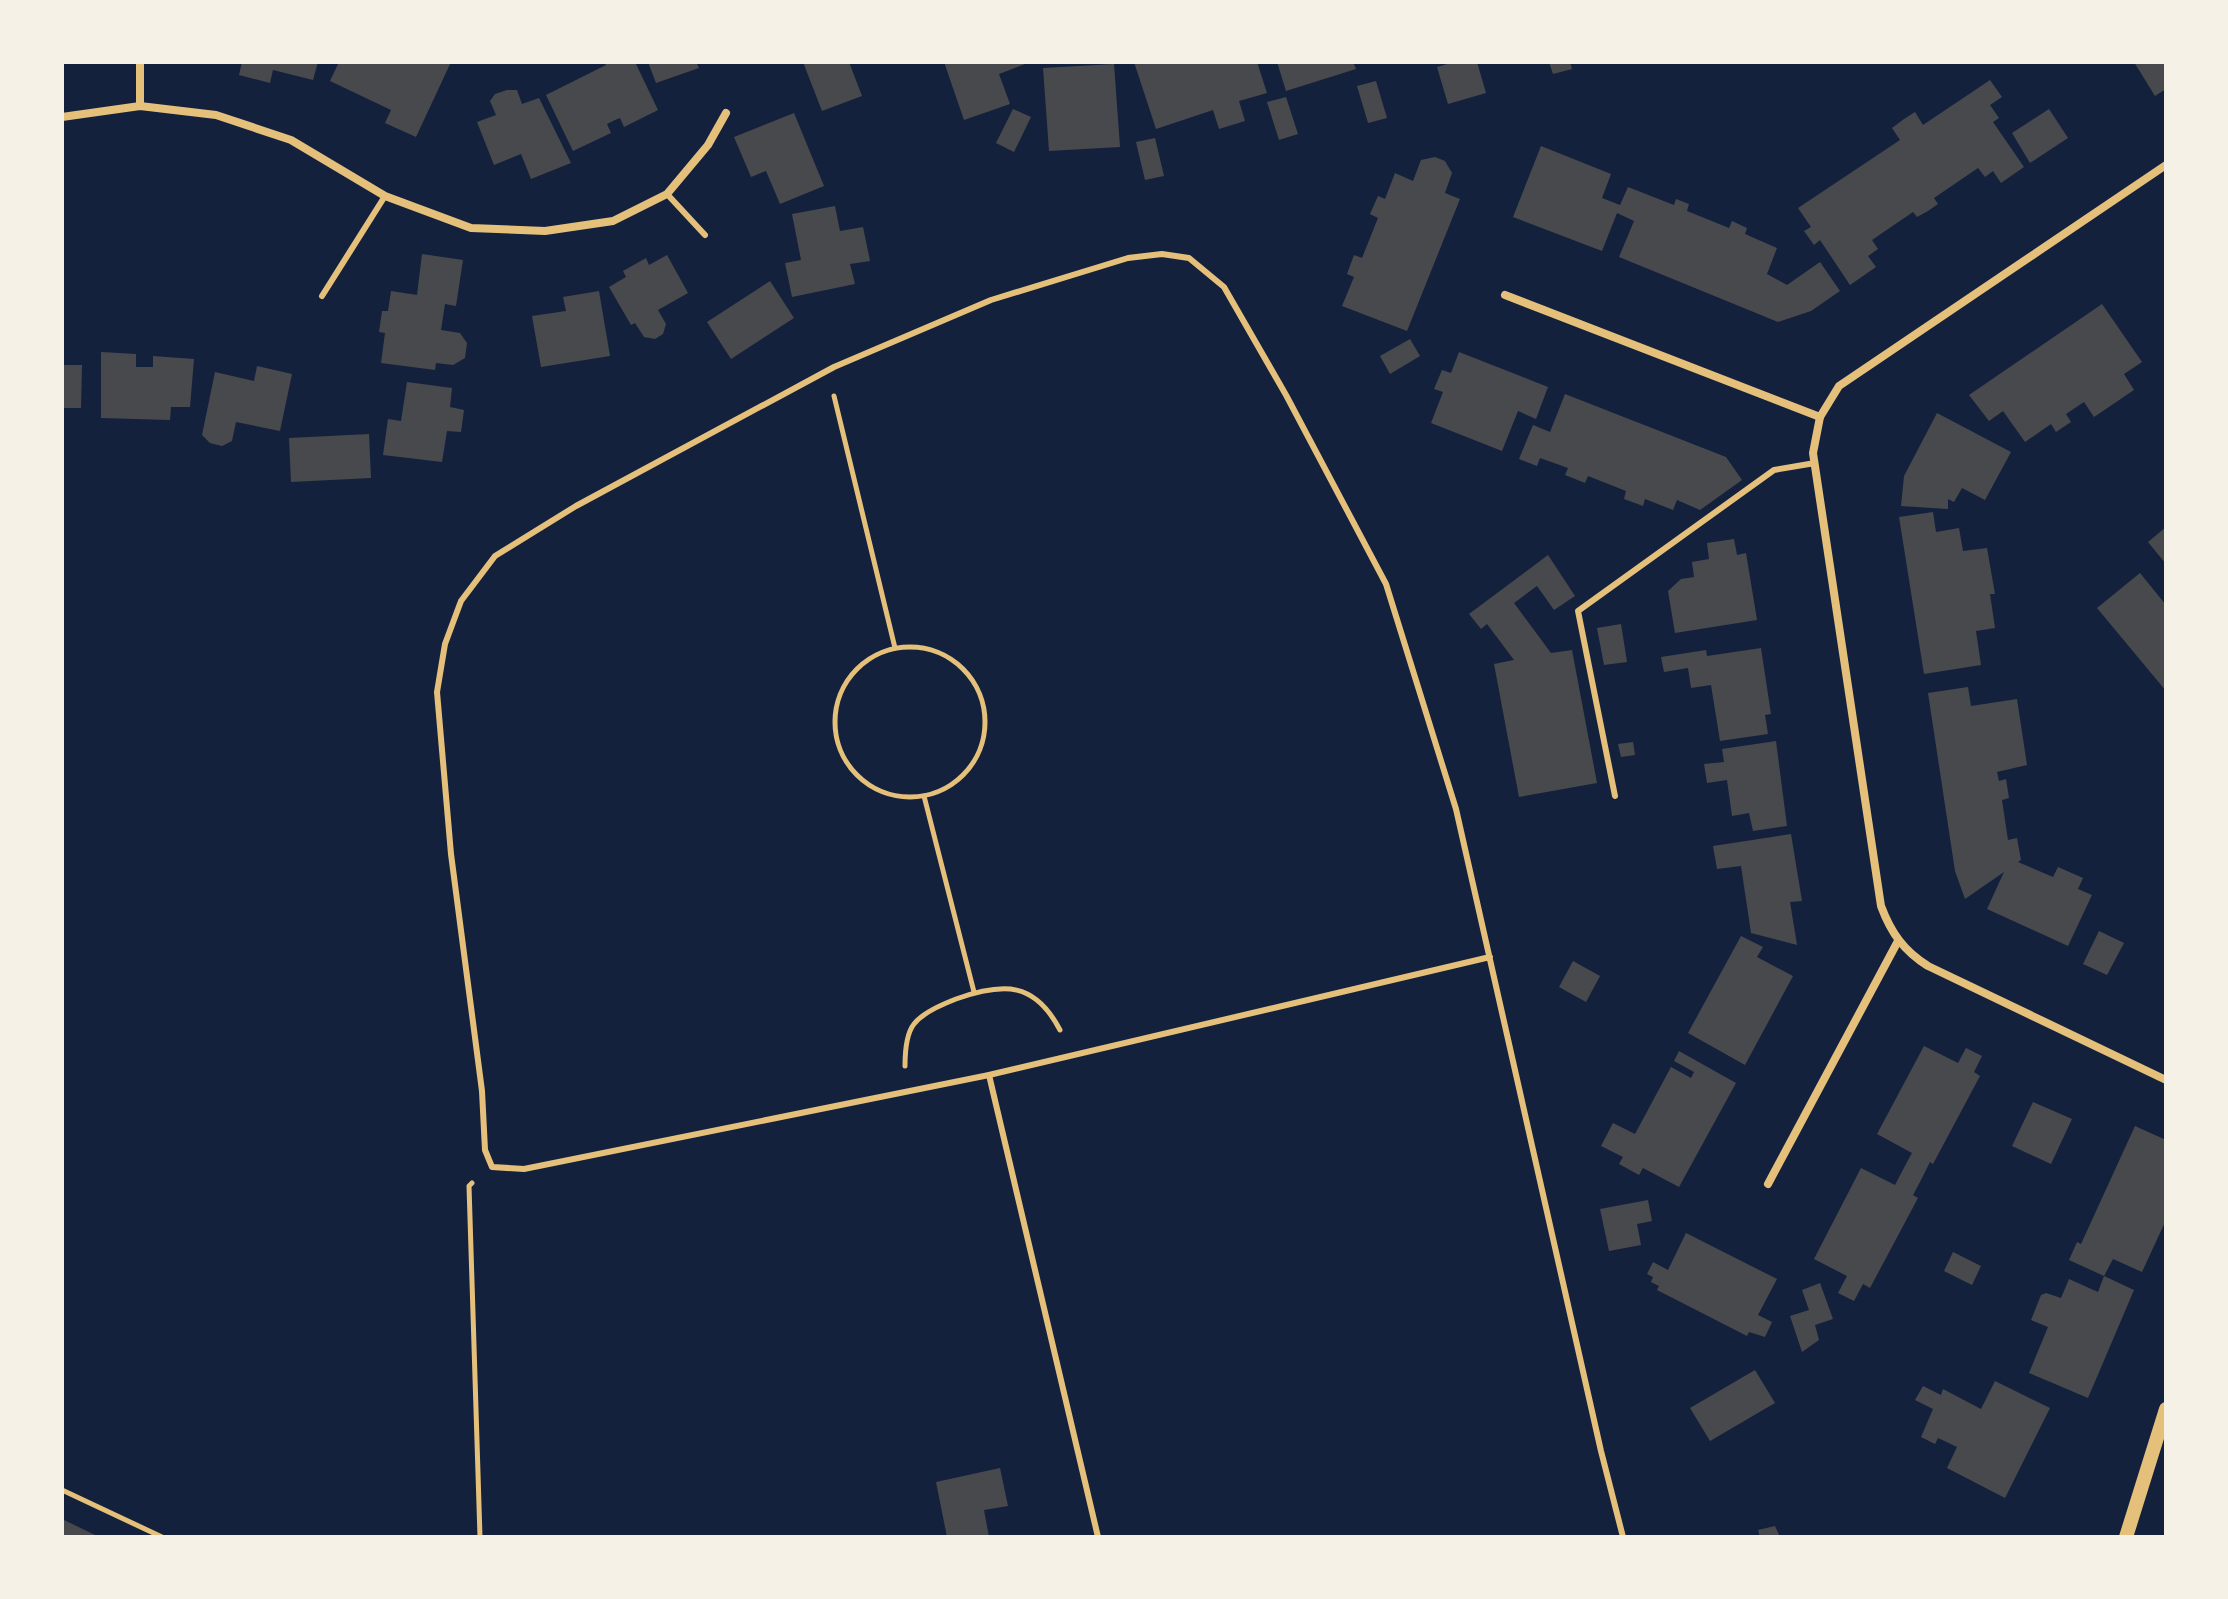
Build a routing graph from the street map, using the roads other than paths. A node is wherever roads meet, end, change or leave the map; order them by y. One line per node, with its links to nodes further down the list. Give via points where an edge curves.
1 (140, 62): 2 (street)
2 (140, 106): 4 (street); 7 (street, via 216,115 291,140)
3 (726, 113): 6 (street, via 708,145)
4 (62, 117)
5 (2166, 165): 11 (street, via 1851,377)
6 (667, 194): 7 (street, via 613,221 545,231 471,228); 8 (lane)
7 (385, 196): 10 (lane)
8 (705, 235)
9 (1505, 295): 11 (street)
10 (322, 296)
11 (1820, 417): 12 (street)
12 (1815, 463): 13 (lane, via 1774,470 1578,611); 14 (street, via 1881,906)
13 (1615, 796)
14 (1898, 941): 17 (street, via 1928,966); 18 (street)
15 (1490, 957): 16 (lane); 16 (lane, via 1456,809 1386,584 1224,287 1189,258 1128,258 991,300 828,371 576,506 495,556 461,601 445,644 437,692 451,854 485,1150 492,1167 524,1169); 21 (lane)
16 (989, 1075): 20 (lane)
17 (2166, 1080)
18 (1768, 1184)
19 (2166, 1409): 22 (street)
20 (1098, 1537)
21 (1623, 1537)
22 (2126, 1537)

